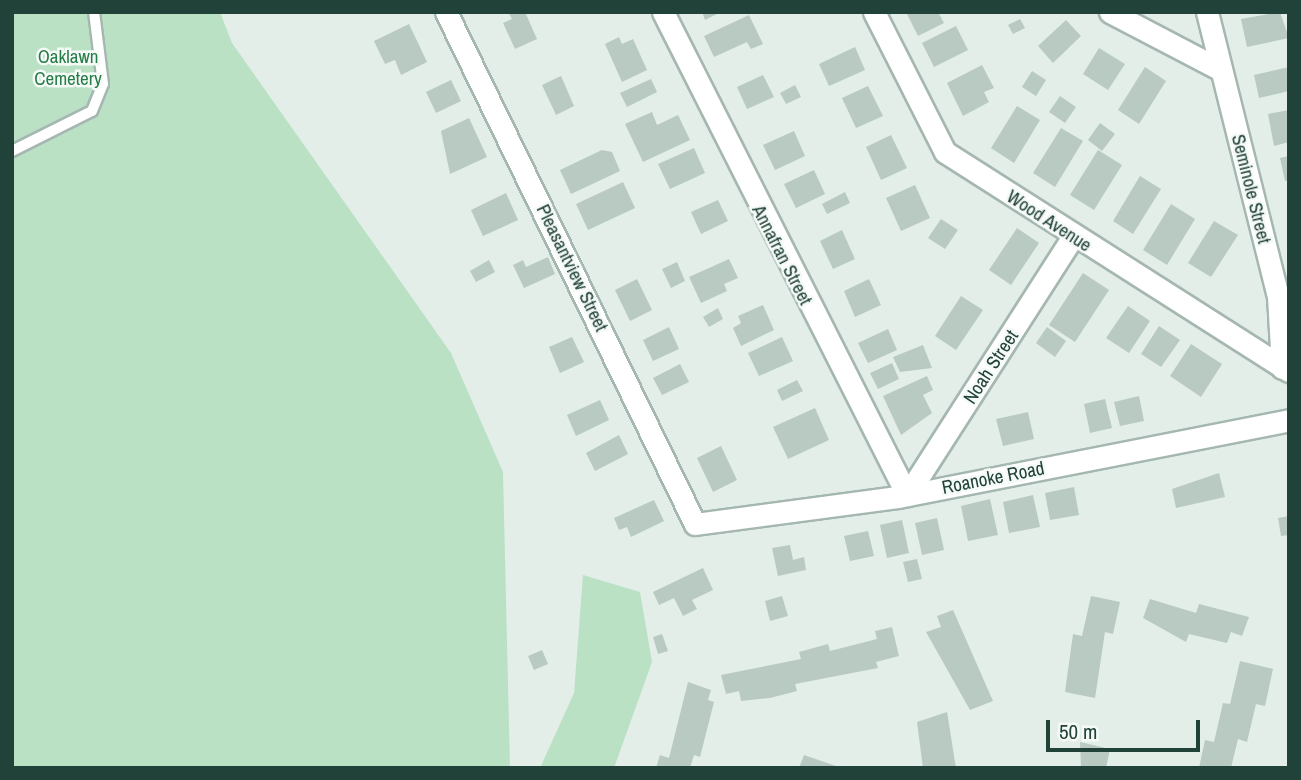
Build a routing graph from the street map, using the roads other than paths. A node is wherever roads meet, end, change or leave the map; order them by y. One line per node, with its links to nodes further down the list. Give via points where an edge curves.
1 (94, 12): 8 (lane, via 103,84 92,111)
2 (446, 12): 13 (street, Pleasantview Street)
3 (663, 12): 12 (street, Annafran Street)
4 (874, 12): 9 (street, Wood Avenue, via 945,152)
5 (1110, 12): 7 (street)
6 (1207, 12): 7 (street, Seminole Street)
7 (1222, 70): 10 (street, Seminole Street, via 1278,296)
8 (12, 151)
9 (1072, 238): 10 (street, Wood Avenue); 12 (street, Noah Street)
10 (1285, 370)
11 (1289, 420): 12 (street, Roanoke Road)
12 (907, 495): 13 (street, Roanoke Road)
13 (695, 524)

